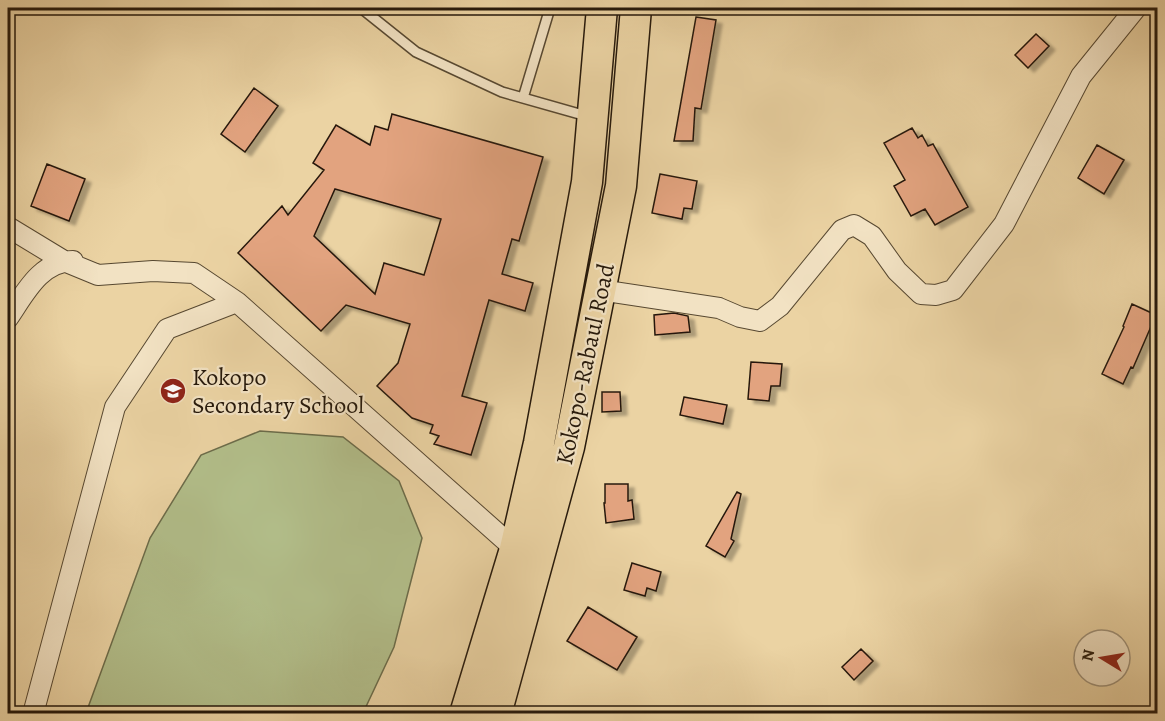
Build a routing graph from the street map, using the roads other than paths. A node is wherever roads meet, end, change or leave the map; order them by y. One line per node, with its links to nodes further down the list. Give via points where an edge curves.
1 (361, 8): 6 (lane, via 416,52)
2 (550, 8): 6 (lane)
3 (602, 8): 7 (main road, Kokopo-Rabaul Road)
4 (636, 8): 10 (main road, Kokopo-Rabaul Road, via 621,186)
5 (1136, 8): 10 (street, via 1081,76 1004,224 953,290 936,296 921,294 897,271 872,236 854,225 842,230 780,306 760,321 719,308)
6 (523, 98): 7 (lane)
7 (592, 117): 13 (main road, Kokopo-Rabaul Road, via 587,182 539,443)
8 (8, 227): 9 (street)
9 (64, 261): 11 (street, via 98,275 194,273); 12 (street, via 49,266 34,281)
10 (600, 290): 16 (main road, Kokopo-Rabaul Road, via 569,447)
11 (237, 302): 13 (street); 14 (street, via 167,329 115,407)
12 (8, 318)
13 (514, 549): 15 (main road, Kokopo-Rabaul Road)
14 (33, 714)
15 (465, 714)
16 (496, 714)

